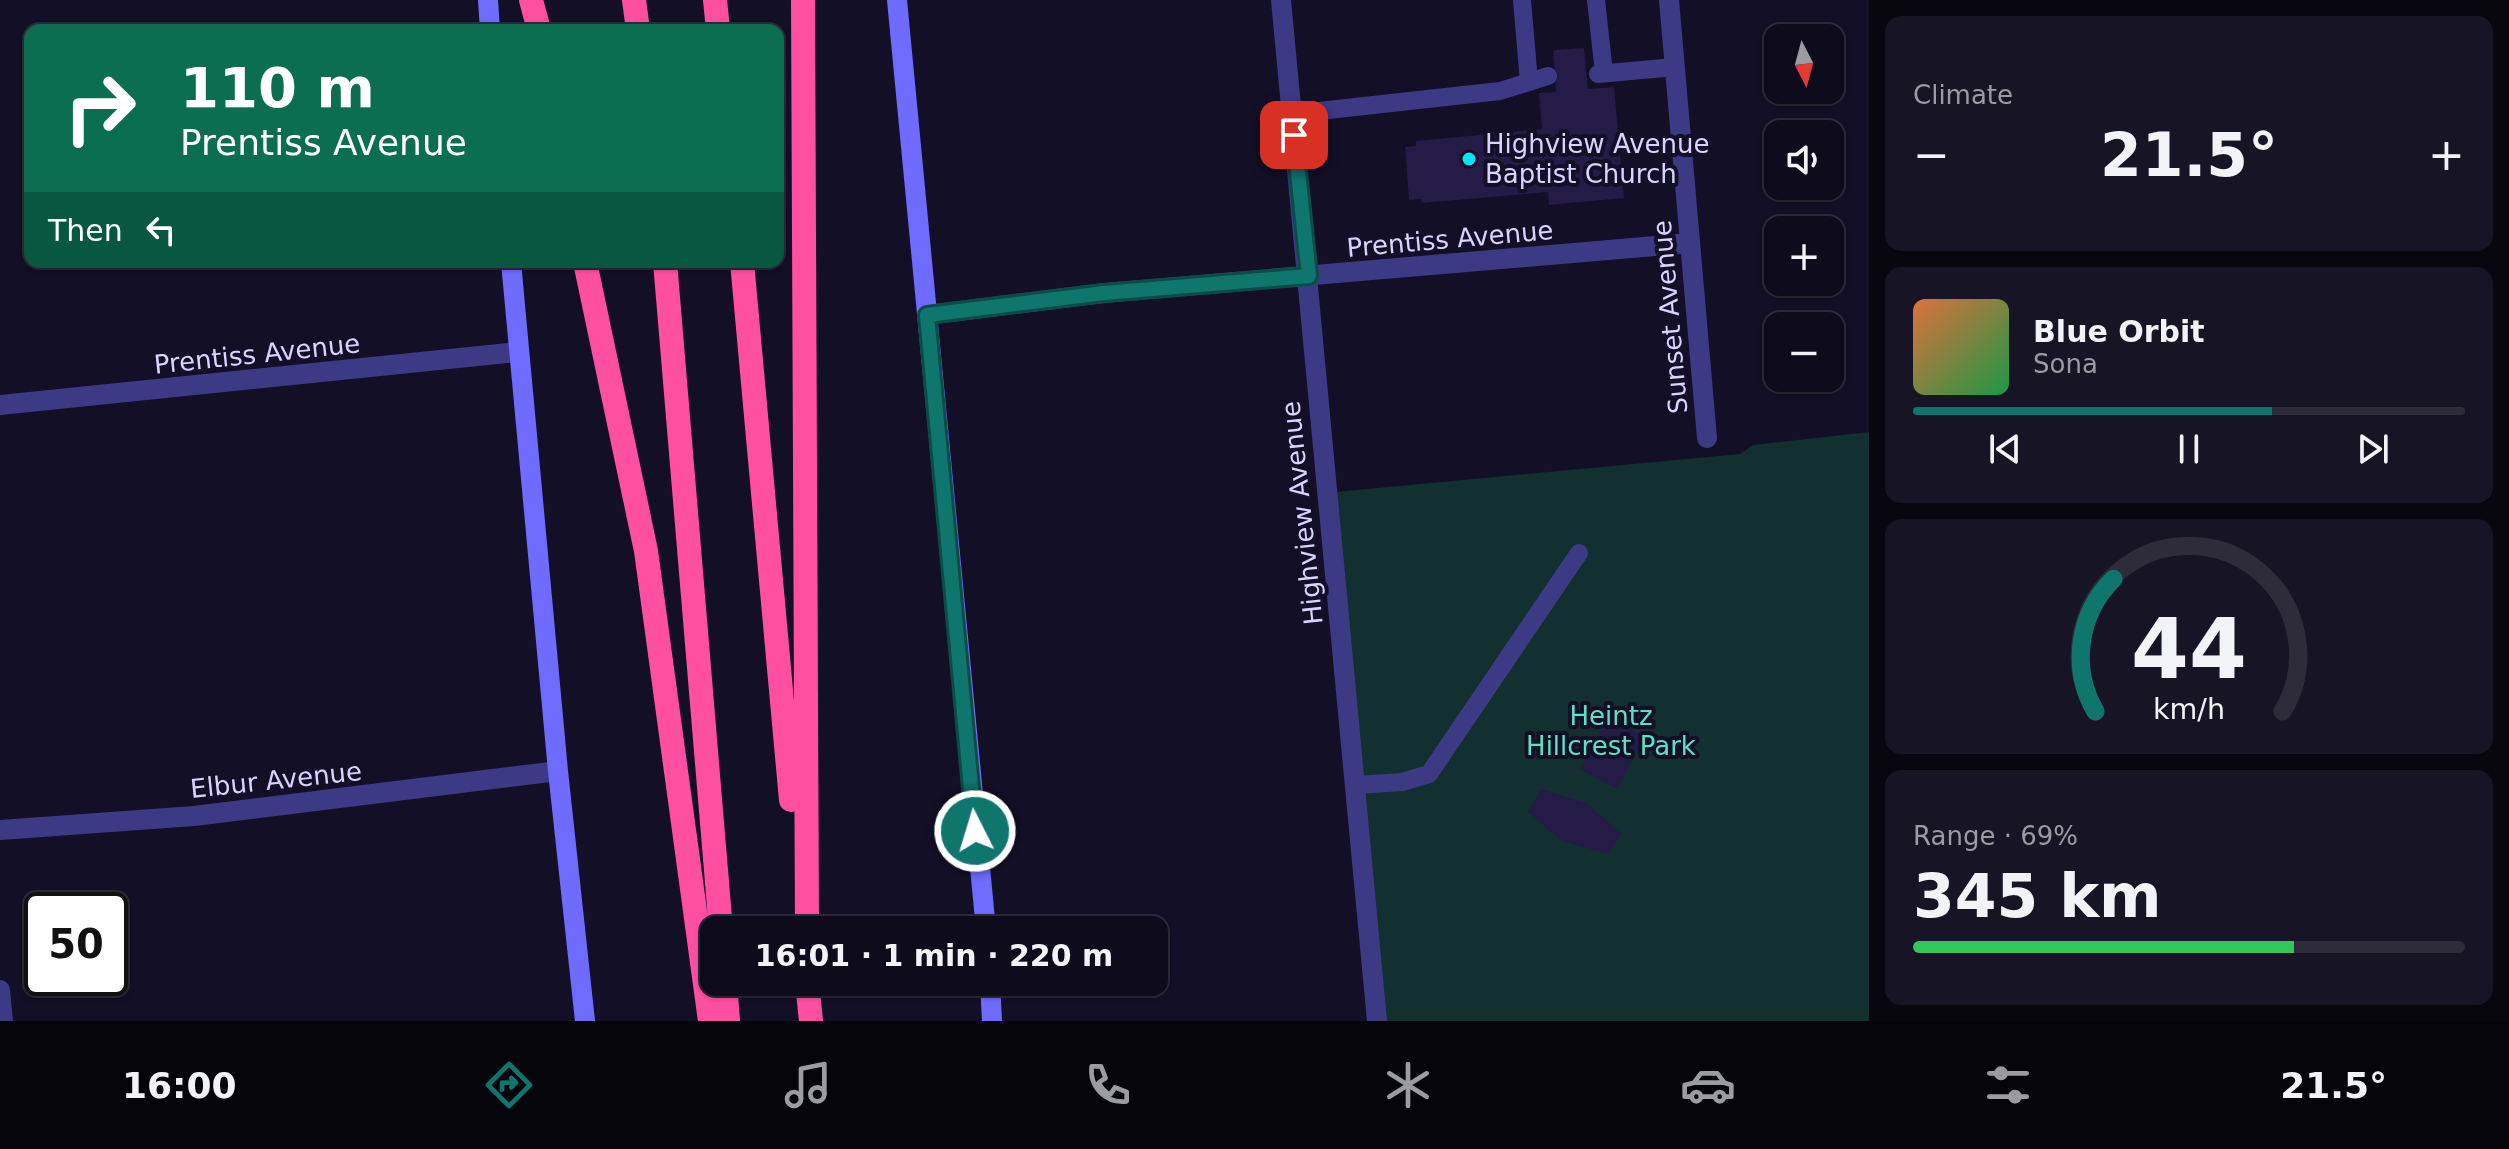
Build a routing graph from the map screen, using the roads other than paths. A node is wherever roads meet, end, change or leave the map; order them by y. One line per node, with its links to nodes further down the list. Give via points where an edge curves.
1 (488, 0): 11 (main road)
2 (531, 0): 12 (highway)
3 (634, 0): 13 (highway)
4 (715, 0): 14 (highway)
5 (803, 0): 35 (highway)
6 (897, 0): 25 (main road)
7 (1281, 0): 18 (street, Highview Avenue)
8 (1522, 0): 17 (lane)
9 (1596, 0): 15 (lane, via 1601,73)
10 (1669, 0): 15 (street, Sunset Avenue)
11 (490, 24)
12 (537, 24)
13 (637, 24)
14 (717, 24)
15 (1675, 67): 19 (street, Sunset Avenue)
16 (1548, 76): 17 (lane)
17 (1529, 82): 18 (lane, via 1500,91)
18 (1292, 114): 24 (street, Highview Avenue)
19 (1690, 243): 24 (street, Prentiss Avenue); 28 (street, Sunset Avenue)
20 (511, 268): 26 (main road)
21 (586, 268): 43 (highway, via 646,551)
22 (666, 268): 33 (highway)
23 (743, 268): 34 (highway)
24 (1309, 276): 25 (street, Prentiss Avenue); 31 (street, Highview Avenue, via 1317,408)
25 (927, 315): 36 (main road)
26 (518, 352): 27 (street, Prentiss Avenue); 30 (main road)
27 (0, 405)
28 (1707, 438)
29 (1579, 553): 31 (lane, via 1429,774)
30 (558, 771): 32 (street, Elbur Avenue, via 194,816); 42 (main road)
31 (1357, 785): 47 (street, Highview Avenue)
32 (0, 830)
33 (720, 916)
34 (804, 916)
35 (805, 916)
36 (985, 916)
37 (0, 990): 41 (street)
38 (726, 996): 44 (highway)
39 (808, 996): 45 (highway)
40 (991, 996): 46 (main road)
41 (3, 1021)
42 (585, 1021)
43 (710, 1021)
44 (728, 1021)
45 (811, 1021)
46 (992, 1021)
47 (1377, 1021)

